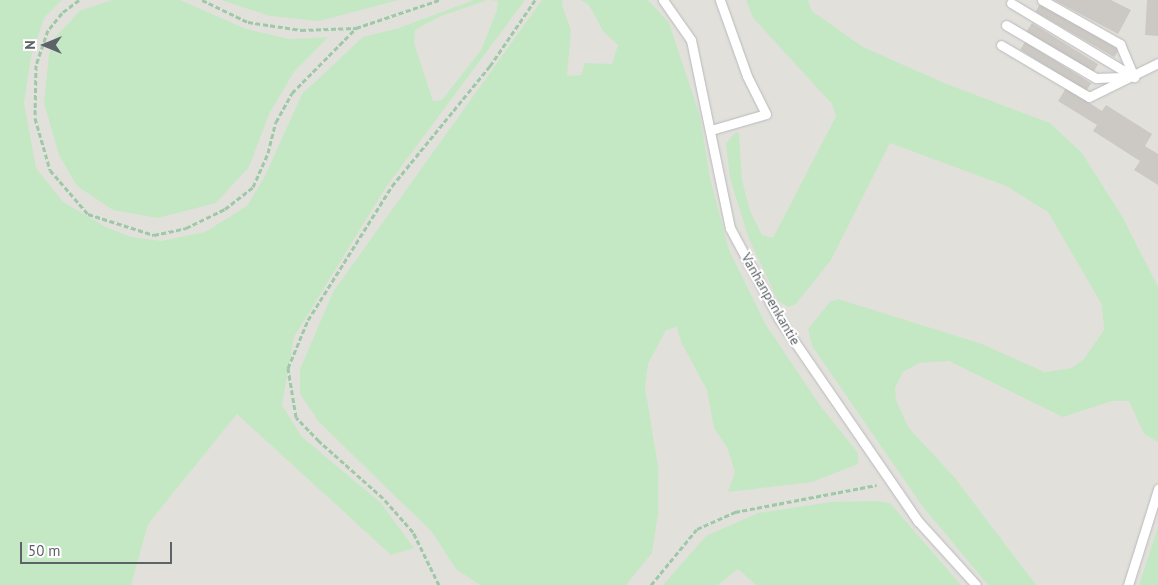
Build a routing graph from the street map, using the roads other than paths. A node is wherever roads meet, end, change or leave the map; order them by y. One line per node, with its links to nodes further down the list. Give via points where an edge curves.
1 (663, 0): 9 (lane, Vanhanpenkantie, via 691,40)
2 (720, 0): 9 (lane, via 766,114)
3 (1042, 0): 8 (lane, via 1120,44)
4 (1011, 3): 8 (lane)
5 (1006, 25): 8 (lane, via 1096,78)
6 (1001, 44): 8 (lane, via 1089,97)
7 (1158, 63): 8 (lane)
8 (1134, 77)
9 (711, 130): 11 (lane, Vanhanpenkantie, via 730,228 779,319 918,522)
10 (1158, 489): 12 (lane)
11 (976, 585)
12 (1128, 585)

